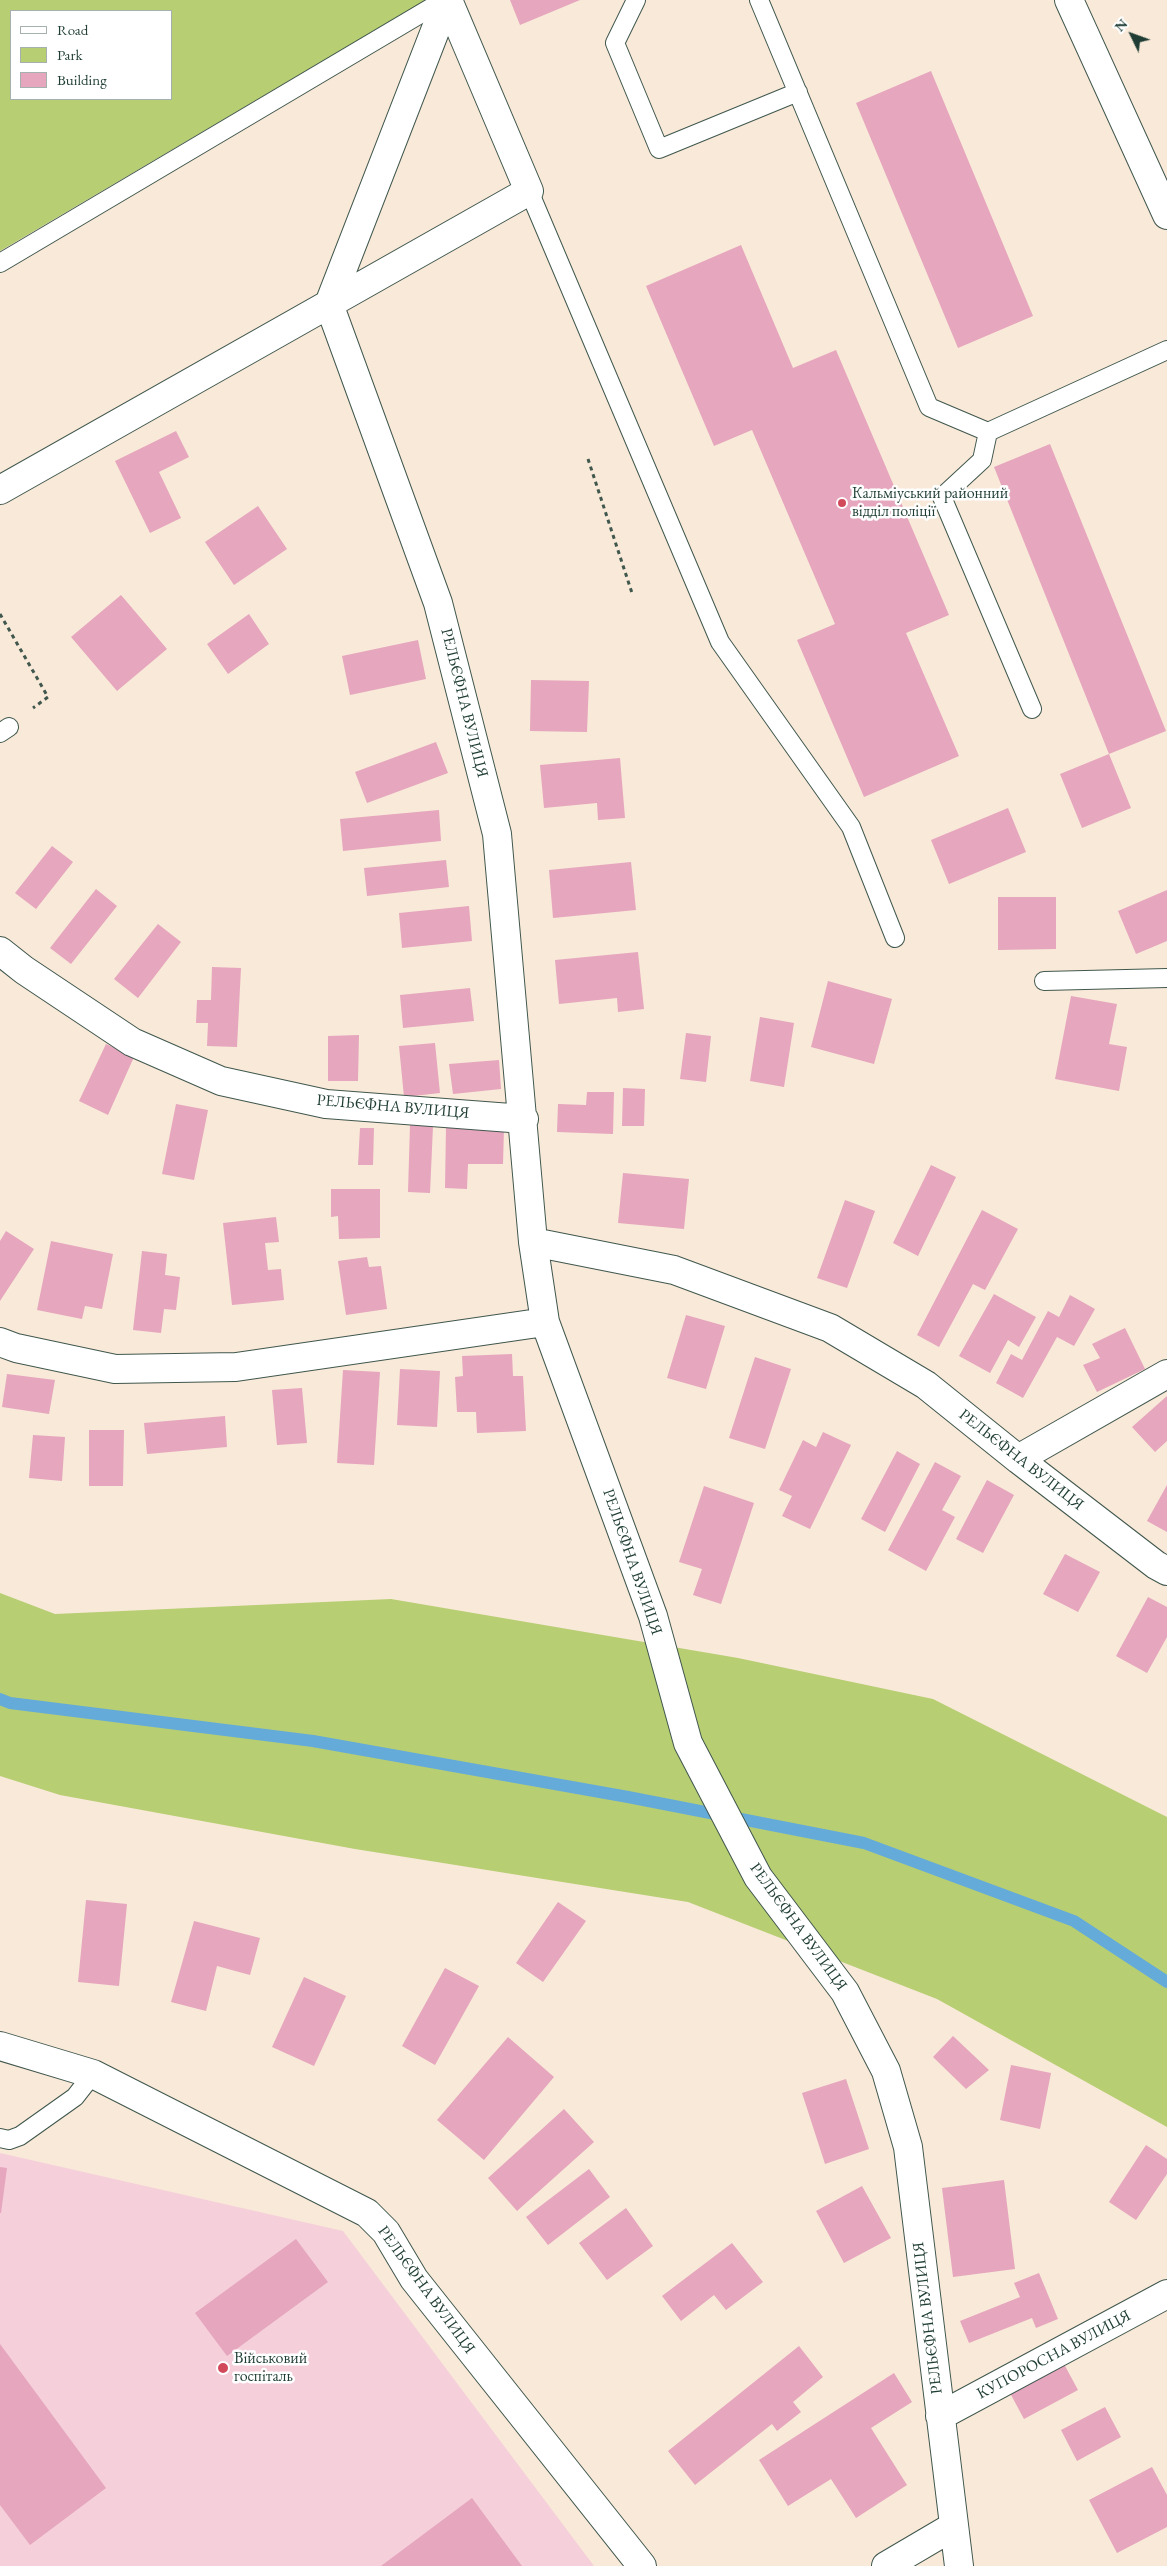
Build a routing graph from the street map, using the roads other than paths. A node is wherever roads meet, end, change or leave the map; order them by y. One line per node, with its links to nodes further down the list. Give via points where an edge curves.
1 (446, 0): 6 (street); 8 (lane); 9 (street)
2 (636, 0): 5 (lane, via 615,43 659,149)
3 (759, 0): 5 (lane)
4 (1069, 0): 7 (street)
5 (798, 92): 11 (lane, via 929,407)
6 (529, 191): 9 (street); 14 (lane, via 720,642 851,828)
7 (1167, 215)
8 (0, 263)
9 (329, 304): 12 (street); 18 (street, РЕЛЬЄФНА ВУЛИЦЯ, via 438,603 497,834)
10 (1167, 350): 11 (lane)
11 (988, 432): 13 (lane, via 982,460 942,498)
12 (0, 490)
13 (1032, 709)
14 (895, 938)
15 (0, 951): 18 (street, РЕЛЬЄФНА ВУЛИЦЯ, via 132,1042 221,1081 326,1104)
16 (1167, 978): 17 (lane)
17 (1044, 981)
18 (524, 1119): 19 (street, РЕЛЬЄФНА ВУЛИЦЯ)
19 (533, 1242): 20 (street, РЕЛЬЄФНА ВУЛИЦЯ); 23 (street, РЕЛЬЄФНА ВУЛИЦЯ, via 674,1270 830,1328 926,1385)
20 (545, 1322): 21 (street, via 236,1367 115,1369); 29 (street, РЕЛЬЄФНА ВУЛИЦЯ, via 653,1616 688,1743 758,1877 845,1992 886,2071 908,2147)
21 (0, 1342)
22 (1167, 1374): 23 (street)
23 (1018, 1459): 24 (street, РЕЛЬЄФНА ВУЛИЦЯ)
24 (1167, 1571)
25 (0, 2046): 26 (street, РЕЛЬЄФНА ВУЛИЦЯ)
26 (93, 2074): 27 (lane, via 75,2097 20,2136 9,2140); 31 (street, РЕЛЬЄФНА ВУЛИЦЯ, via 367,2213 386,2232 414,2279)
27 (0, 2138)
28 (1167, 2294): 29 (street, КУПОРОСНА ВУЛИЦЯ)
29 (940, 2416): 30 (street, РЕЛЬЄФНА ВУЛИЦЯ)
30 (954, 2526): 32 (street); 33 (street, РЕЛЬЄФНА ВУЛИЦЯ)
31 (642, 2566)
32 (886, 2566)
33 (959, 2566)

